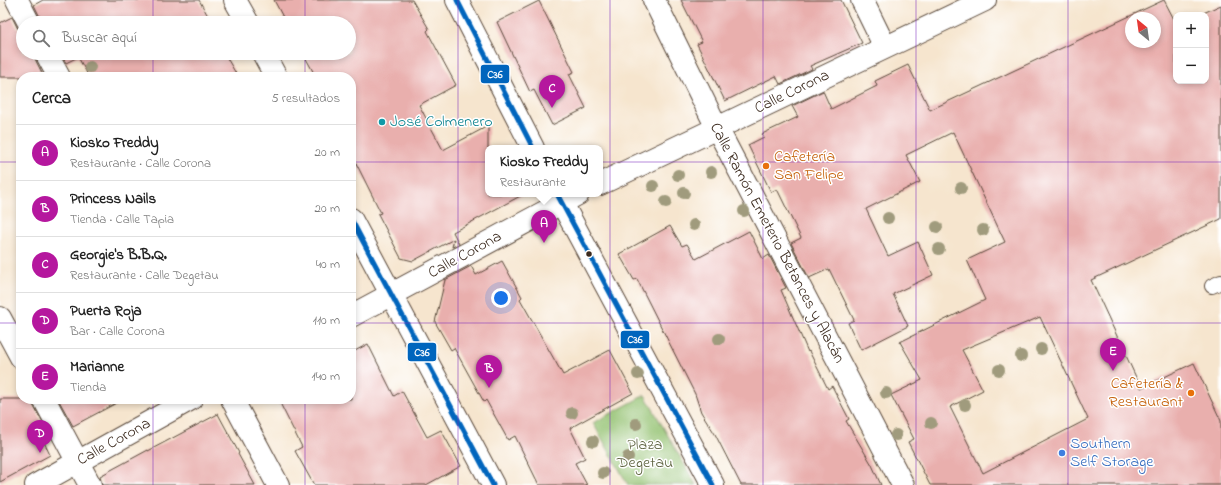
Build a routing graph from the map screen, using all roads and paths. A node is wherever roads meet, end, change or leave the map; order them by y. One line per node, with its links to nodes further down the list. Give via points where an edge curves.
1 (17, 0): 7 (street)
2 (235, 0): 8 (street)
3 (456, 0): 15 (street)
4 (654, 0): 14 (street, Calle Ramón Emeterio Betances y Alacán)
5 (862, 0): 9 (street)
6 (985, 0): 9 (street, Calle Corona)
7 (25, 16)
8 (244, 16)
9 (885, 47): 14 (street, Calle Corona)
10 (50, 60): 12 (street)
11 (267, 60): 13 (street)
12 (56, 72)
13 (273, 72)
14 (717, 128): 16 (street, Calle Corona); 32 (street, Calle Ramón Emeterio Betances y Alacán)
15 (531, 145)
16 (603, 183)
17 (565, 197): 19 (street, Calle Corona); 31 (street)
18 (356, 228): 19 (street)
19 (391, 295): 20 (street, Calle Corona); 30 (street)
20 (356, 313)
21 (0, 318): 22 (street)
22 (16, 347)
23 (47, 404): 26 (street)
24 (182, 404): 26 (street, Calle Corona)
25 (235, 404): 29 (street)
26 (78, 462): 27 (street, Calle Corona); 28 (street)
27 (36, 485)
28 (90, 485)
29 (278, 485)
30 (493, 485)
31 (713, 485)
32 (903, 485)

